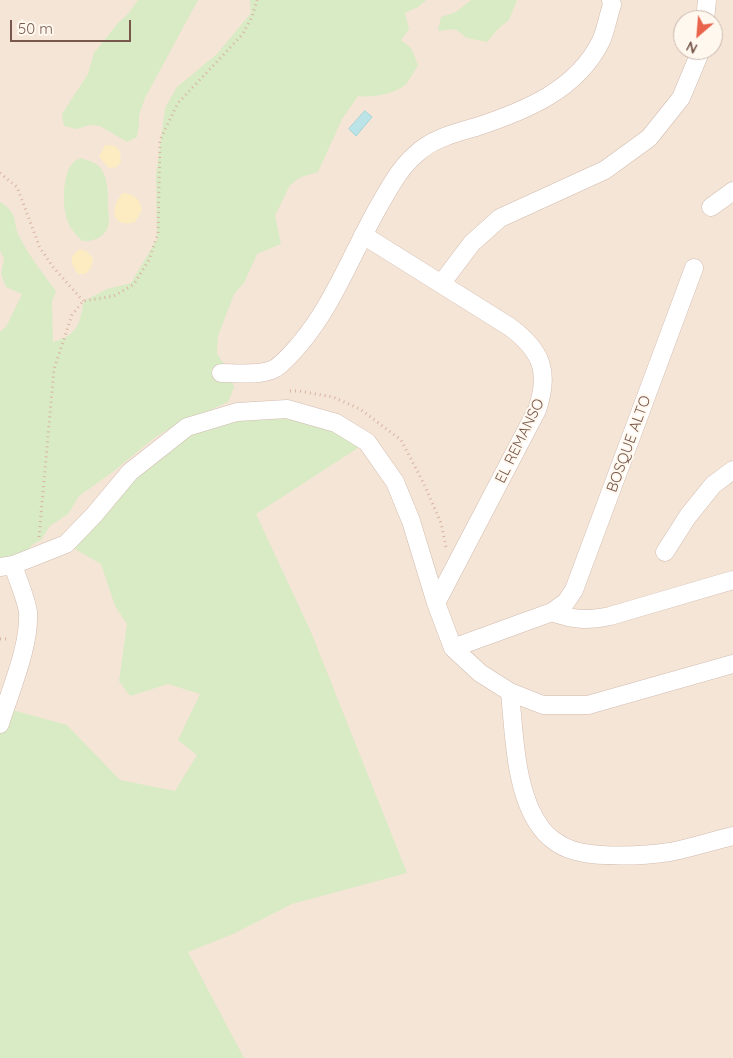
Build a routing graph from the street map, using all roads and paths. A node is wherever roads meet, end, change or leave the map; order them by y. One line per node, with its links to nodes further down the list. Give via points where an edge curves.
1 (257, 0): 10 (path, via 242,35 178,102 160,140 158,233 149,260 134,284 114,296)
2 (611, 0): 7 (street, via 601,41 581,71 554,94 518,112 444,137 415,154 394,180)
3 (697, 60): 9 (street, via 680,98 649,138 605,170 500,218 472,243)
4 (0, 173): 10 (path, via 17,188 40,248)
5 (733, 191): 6 (street)
6 (711, 207)
7 (363, 235): 9 (street, EL REMANSO); 11 (street, via 312,330 291,354 273,369 253,374)
8 (694, 268): 20 (street, BOSQUE ALTO, via 574,590 566,602)
9 (441, 284): 19 (street, EL REMANSO, via 526,338 537,354 543,372 543,392 537,410)
10 (83, 301): 14 (path, via 72,314 54,369 39,542)
11 (221, 373)
12 (282, 392): 15 (path, via 299,391 333,397 360,409 401,440 441,523)
13 (733, 470): 16 (street, via 713,486)
14 (46, 538)
15 (447, 549)
16 (664, 552)
17 (6, 566): 19 (street, via 66,544 130,472 187,427 237,412 287,410 336,423 367,442 395,482 411,521); 24 (street, via 28,610 28,624 26,643)
18 (733, 580): 20 (street, via 591,620)
19 (436, 603): 21 (street)
20 (552, 612): 21 (street, BOSQUE ALTO)
21 (453, 648): 23 (street, via 480,673)
22 (733, 664): 23 (street, via 588,706 543,705)
23 (510, 692): 25 (street, via 514,744 525,796 539,825 554,841 571,850 594,854 650,855)
24 (0, 724)
25 (733, 836)

